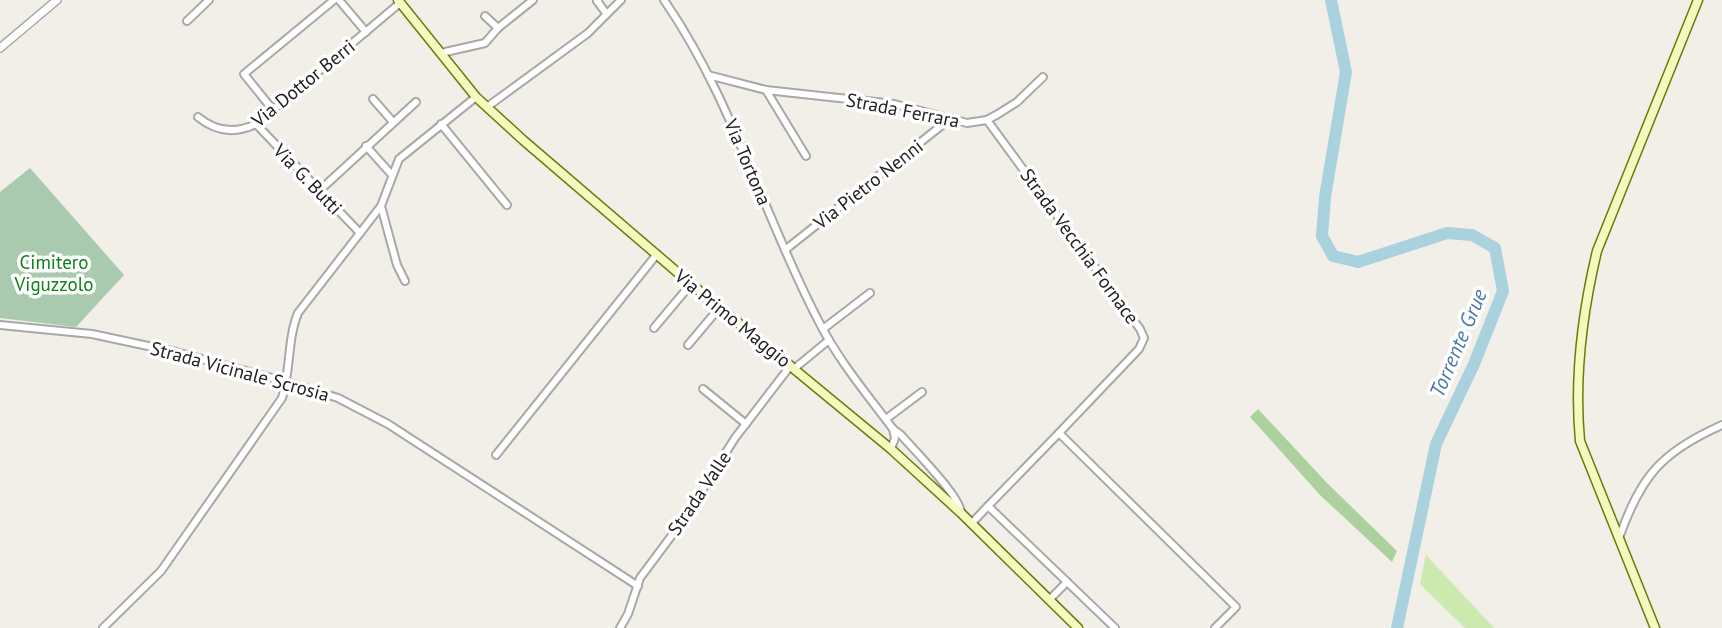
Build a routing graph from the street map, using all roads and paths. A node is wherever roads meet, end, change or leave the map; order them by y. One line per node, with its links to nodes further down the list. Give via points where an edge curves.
1 (57, 0): 15 (street)
2 (209, 0): 12 (street)
3 (337, 0): 14 (street); 24 (street, via 244,74)
4 (533, 0): 13 (street)
5 (598, 0): 10 (street)
6 (621, 0): 10 (street)
7 (664, 0): 17 (street, Via Tortona)
8 (1698, 0): 63 (main road, via 1604,228 1588,286 1578,363 1580,441)
9 (399, 2): 14 (street, Via Dottor Berri); 16 (main road, Via Primo Maggio)
10 (606, 13): 23 (street, via 588,33)
11 (485, 16): 13 (street)
12 (187, 21)
13 (498, 28): 16 (street, via 485,43)
14 (366, 32): 24 (street, Via Dottor Berri)
15 (0, 48)
16 (441, 53): 20 (main road, Via Primo Maggio)
17 (708, 75): 19 (street, Strada Ferrara); 38 (street, Via Tortona)
18 (1044, 77): 27 (street, Strada Ferrara, via 1017,102)
19 (766, 90): 26 (street, Strada Ferrara, via 894,104); 32 (street)
20 (476, 97): 23 (main road, Via Primo Maggio); 30 (street)
21 (373, 99): 28 (street)
22 (416, 102): 28 (street)
23 (488, 107): 39 (main road, Via Primo Maggio)
24 (273, 110): 29 (street, Via Dottor Berri)
25 (198, 117): 29 (street, Via Dottor Berri, via 221,130 244,130)
26 (951, 118): 27 (street, Strada Ferrara, via 967,123); 38 (street, Via Pietro Nenni)
27 (987, 120): 57 (street, Strada Vecchia Fornace, via 1144,338 1139,349)
28 (393, 122): 31 (street)
29 (256, 124): 34 (street, Via G. Butti)
30 (441, 124): 33 (street, via 399,159); 35 (street)
31 (366, 146): 33 (street); 34 (street)
32 (806, 156)
33 (392, 175): 36 (street)
34 (319, 191): 37 (street, Via G. Butti)
35 (507, 205)
36 (381, 206): 37 (street); 40 (street)
37 (359, 233): 50 (street, via 298,313)
38 (785, 250): 46 (street, Via Tortona)
39 (657, 254): 41 (main road, Via Primo Maggio); 59 (street)
40 (405, 281)
41 (691, 284): 43 (main road, Via Primo Maggio); 45 (street)
42 (870, 293): 46 (street)
43 (720, 307): 48 (street); 49 (main road, Via Primo Maggio)
44 (0, 326): 50 (street, Strada Vicinale Scrosia, via 92,334)
45 (654, 328)
46 (822, 329): 47 (street, Via Tortona)
47 (829, 340): 49 (street, Strada Valle); 53 (street, Via Tortona)
48 (688, 345)
49 (793, 367): 54 (street, Strada Valle); 58 (main road, Via Primo Maggio)
50 (288, 382): 65 (street, Strada Vicinale Scrosia, via 338,398 388,424); 67 (street, via 262,429 161,571)
51 (703, 388): 54 (street)
52 (922, 392): 53 (street)
53 (886, 419): 56 (street, Via Tortona)
54 (746, 424): 65 (street, Strada Valle)
55 (1722, 425): 63 (street, via 1671,453 1648,474)
56 (894, 429): 58 (street); 61 (street, Via Tortona, via 961,505)
57 (1059, 433): 60 (street, Strada Vecchia Fornace); 71 (street, via 1236,607)
58 (891, 449): 61 (main road, Via Primo Maggio)
59 (496, 455)
60 (988, 506): 62 (street, Strada Vecchia Fornace); 64 (street)
61 (961, 513): 62 (main road, Via Primo Maggio)
62 (972, 523): 66 (main road, Via Primo Maggio)
63 (1618, 540): 72 (main road)
64 (1067, 582): 66 (street); 70 (street)
65 (638, 586): 68 (street, Strada Valle)
66 (1049, 600): 69 (main road, Via Primo Maggio)
67 (103, 628)
68 (620, 628)
69 (1078, 628)
70 (1115, 628)
71 (1215, 628)
72 (1655, 628)

